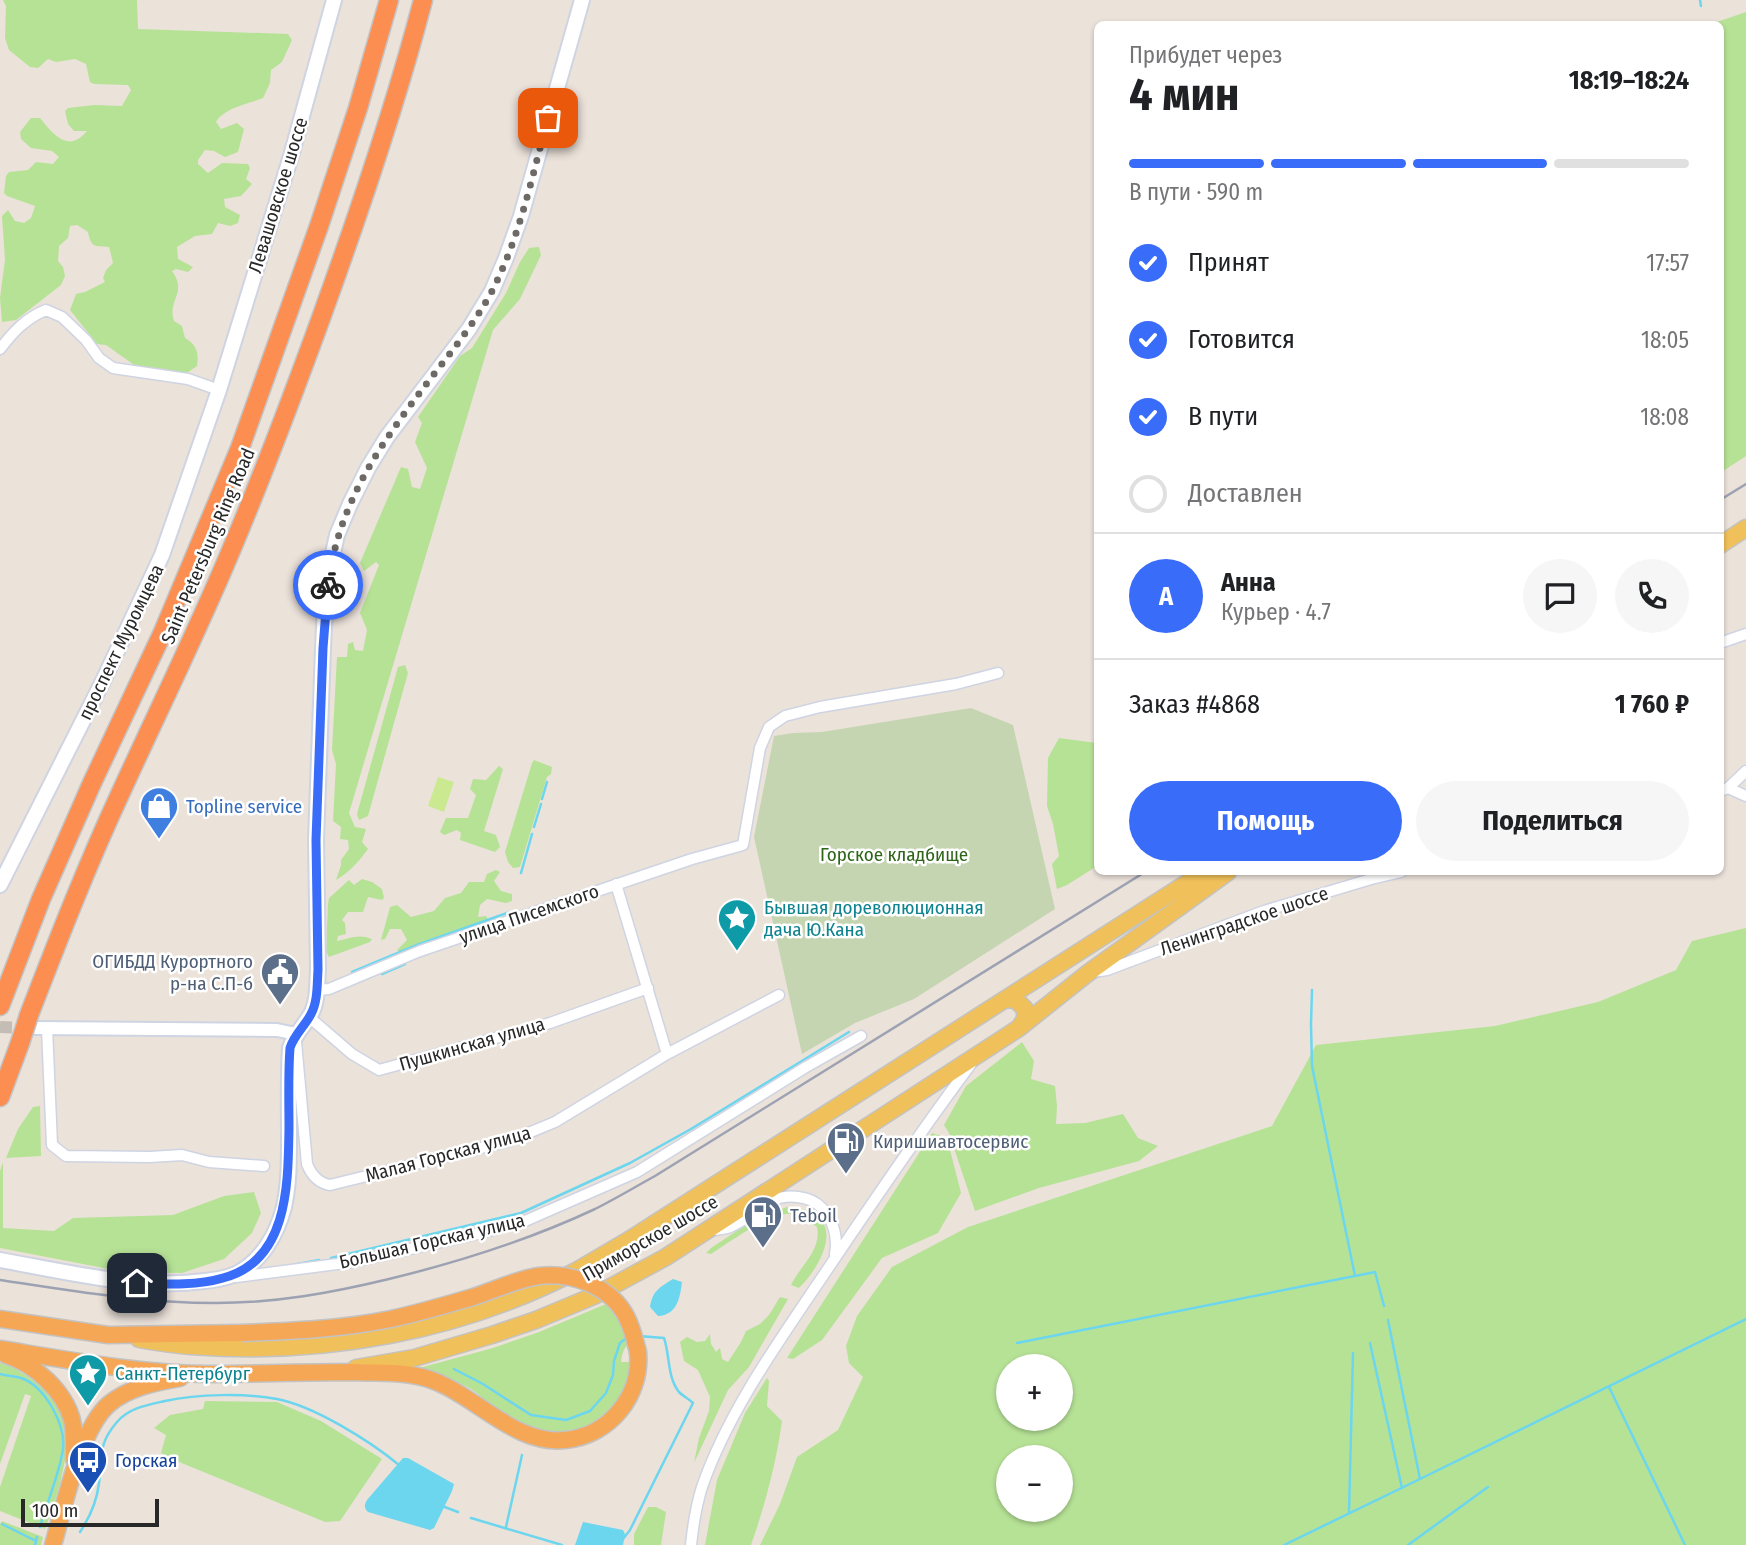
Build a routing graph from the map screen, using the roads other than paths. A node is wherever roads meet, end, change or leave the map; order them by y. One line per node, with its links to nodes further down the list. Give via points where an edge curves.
1 (334, 0): 6 (main road, Левашовское шоссе)
2 (389, 0): 27 (highway, Saint Petersburg Ring Road, via 358,108 240,449 163,632 51,876)
3 (423, 0): 29 (highway, Saint Petersburg Ring Road, via 350,237 268,460 71,907)
4 (582, 0): 24 (main road, via 521,216 492,291 469,329 387,437 337,535 323,648 316,840)
5 (0, 349): 6 (street, via 32,316 46,310 62,317 113,368 188,379)
6 (219, 390): 21 (main road, проспект Муромцева, via 162,555)
7 (1746, 515): 9 (main road)
8 (1746, 528): 10 (main road)
9 (1724, 529)
10 (1724, 542)
11 (1746, 634): 12 (street)
12 (1724, 642)
13 (998, 673): 20 (street, улица Писемского, via 785,716 769,727 760,748 743,845)
14 (1746, 771): 15 (street)
15 (1724, 790): 16 (street)
16 (1746, 796)
17 (1199, 875): 26 (main road, Приморское шоссе)
18 (1224, 875): 22 (main road, Приморское шоссе)
19 (1386, 875): 22 (street, Ленинградское шоссе, via 1264,911)
20 (616, 884): 23 (street); 24 (street, улица Писемского)
21 (0, 886)
22 (1088, 973): 30 (main road, Приморское шоссе)
23 (648, 988): 28 (street, Пушкинская улица, via 550,1023 379,1070 352,1054); 33 (street)
24 (317, 990): 28 (main road)
25 (779, 995): 33 (street, Малая Горская улица)
26 (1006, 999): 30 (main road, via 1016,1000 1025,1009); 44 (main road, Приморское шоссе, via 629,1240 528,1293 391,1336 316,1346 191,1346)
27 (0, 1006)
28 (309, 1017): 31 (main road)
29 (37, 1024): 31 (street); 35 (highway, Saint Petersburg Ring Road, bridge, via 20,1044); 36 (street, via 52,1145 66,1156 181,1155)
30 (1019, 1028): 34 (main road, Приморское шоссе)
31 (296, 1034): 33 (street, Малая Горская улица, via 307,1164 315,1177 330,1185 509,1141 555,1122); 38 (main road, via 290,1048 286,1195 278,1226)
32 (860, 1036): 41 (street, Большая Горская улица, via 636,1172 524,1221 353,1262)
33 (667, 1054)
34 (977, 1055): 37 (main road, Приморское шоссе); 39 (street)
35 (0, 1097)
36 (264, 1166)
37 (706, 1231): 39 (street, via 729,1227 776,1198 805,1198 827,1214 836,1234); 46 (main road, Приморское шоссе, via 596,1295 536,1320 414,1358)
38 (265, 1250): 41 (street, via 264,1266); 42 (main road, via 248,1266)
39 (835, 1258): 50 (street, via 725,1431 702,1489)
40 (0, 1259): 42 (main road, Большая Горская улица, via 137,1283)
41 (275, 1273): 42 (street, Большая Горская улица)
42 (222, 1279)
43 (0, 1319): 44 (highway, Приморское шоссе)
44 (108, 1335): 46 (highway, bridge, via 349,1326 556,1275 595,1286 617,1303 626,1315 638,1352 636,1381 619,1412 598,1430 564,1441 524,1433 455,1391 415,1375)
45 (0, 1351): 47 (highway, Приморское шоссе); 48 (highway, via 43,1377 66,1403 74,1438)
46 (332, 1372): 47 (highway, Приморское шоссе)
47 (203, 1374): 48 (highway, via 139,1388 109,1404 89,1430)
48 (72, 1479): 49 (highway)
49 (53, 1545)
50 (691, 1545)

